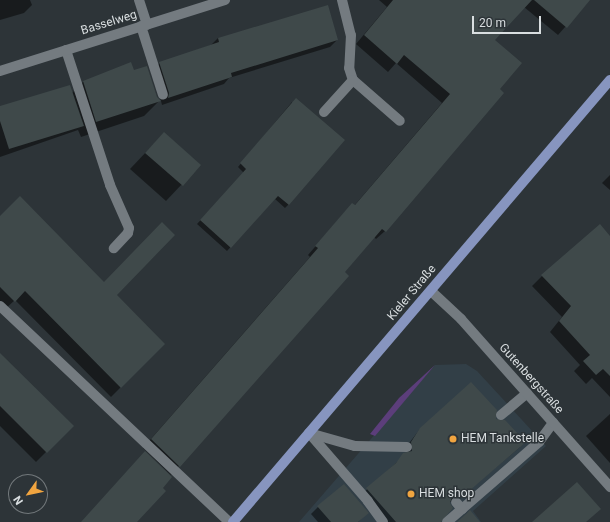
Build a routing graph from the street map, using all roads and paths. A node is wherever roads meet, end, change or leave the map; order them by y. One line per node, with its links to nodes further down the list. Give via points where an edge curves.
1 (139, 0): 4 (street)
2 (225, 0): 4 (street, Basselweg)
3 (342, 0): 7 (street, via 351,35 349,68)
4 (144, 26): 5 (street, Basselweg); 9 (street)
5 (66, 50): 6 (street, Basselweg); 12 (street, via 110,186 129,228 128,233)
6 (0, 71)
7 (353, 80): 10 (street); 11 (street)
8 (610, 80): 13 (main road, Kieler Straße)
9 (163, 95)
10 (324, 112)
11 (400, 121)
12 (114, 248)
13 (431, 290): 15 (street, Gutenbergstraße, via 461,319); 18 (main road, Kieler Straße)
14 (0, 306): 21 (street)
15 (527, 393): 16 (street); 17 (street, Gutenbergstraße)
16 (501, 415)
17 (553, 423): 20 (street, Gutenbergstraße); 24 (street, via 539,442 459,506)
18 (309, 433): 19 (street, via 355,446); 22 (main road, Kieler Straße); 23 (street)
19 (407, 447)
20 (610, 487)
21 (229, 522)
22 (233, 522)
23 (383, 522)
24 (447, 522)

